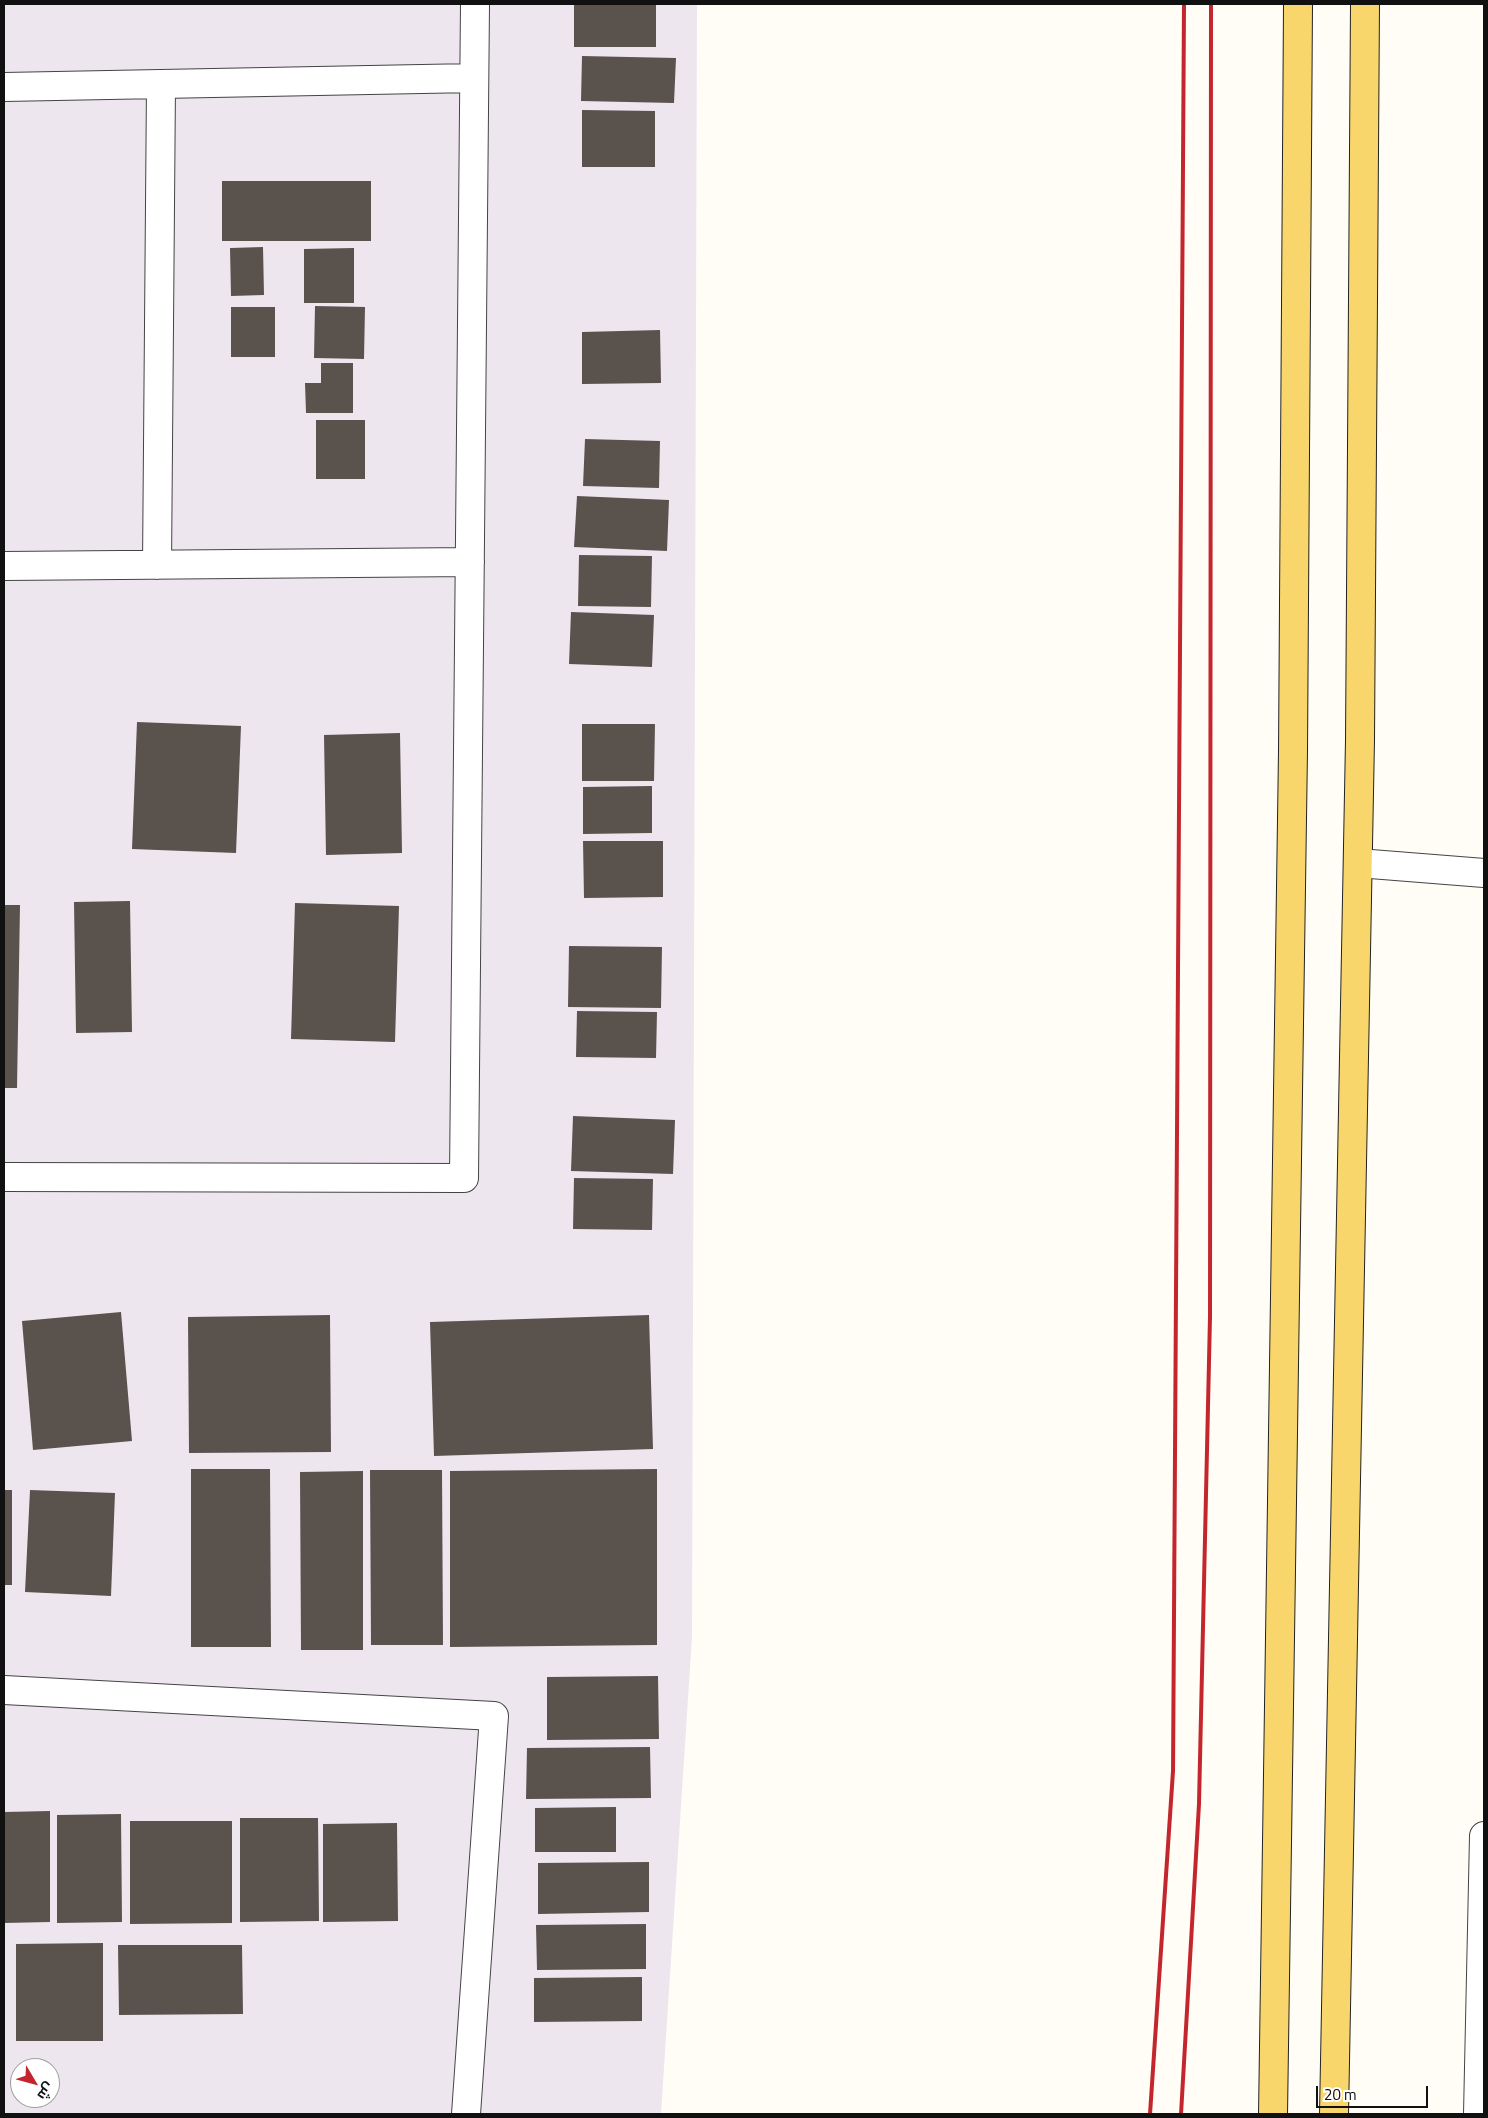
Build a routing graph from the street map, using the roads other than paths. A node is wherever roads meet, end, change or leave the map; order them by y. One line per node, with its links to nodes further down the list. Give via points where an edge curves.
1 (475, 4): 4 (street)
2 (1298, 4): 16 (main road, via 1294,731)
3 (1365, 4): 10 (main road)
4 (474, 78): 5 (street); 7 (street)
5 (161, 84): 6 (street); 8 (street)
6 (4, 87)
7 (470, 562): 8 (street); 12 (street, via 464,1178)
8 (157, 565): 9 (street)
9 (4, 566)
10 (1358, 863): 11 (street); 17 (main road)
11 (1484, 873)
12 (4, 1177)
13 (4, 1690): 15 (street, via 494,1716)
14 (1484, 1836): 18 (street)
15 (466, 2114)
16 (1273, 2114)
17 (1334, 2114)
18 (1478, 2114)

